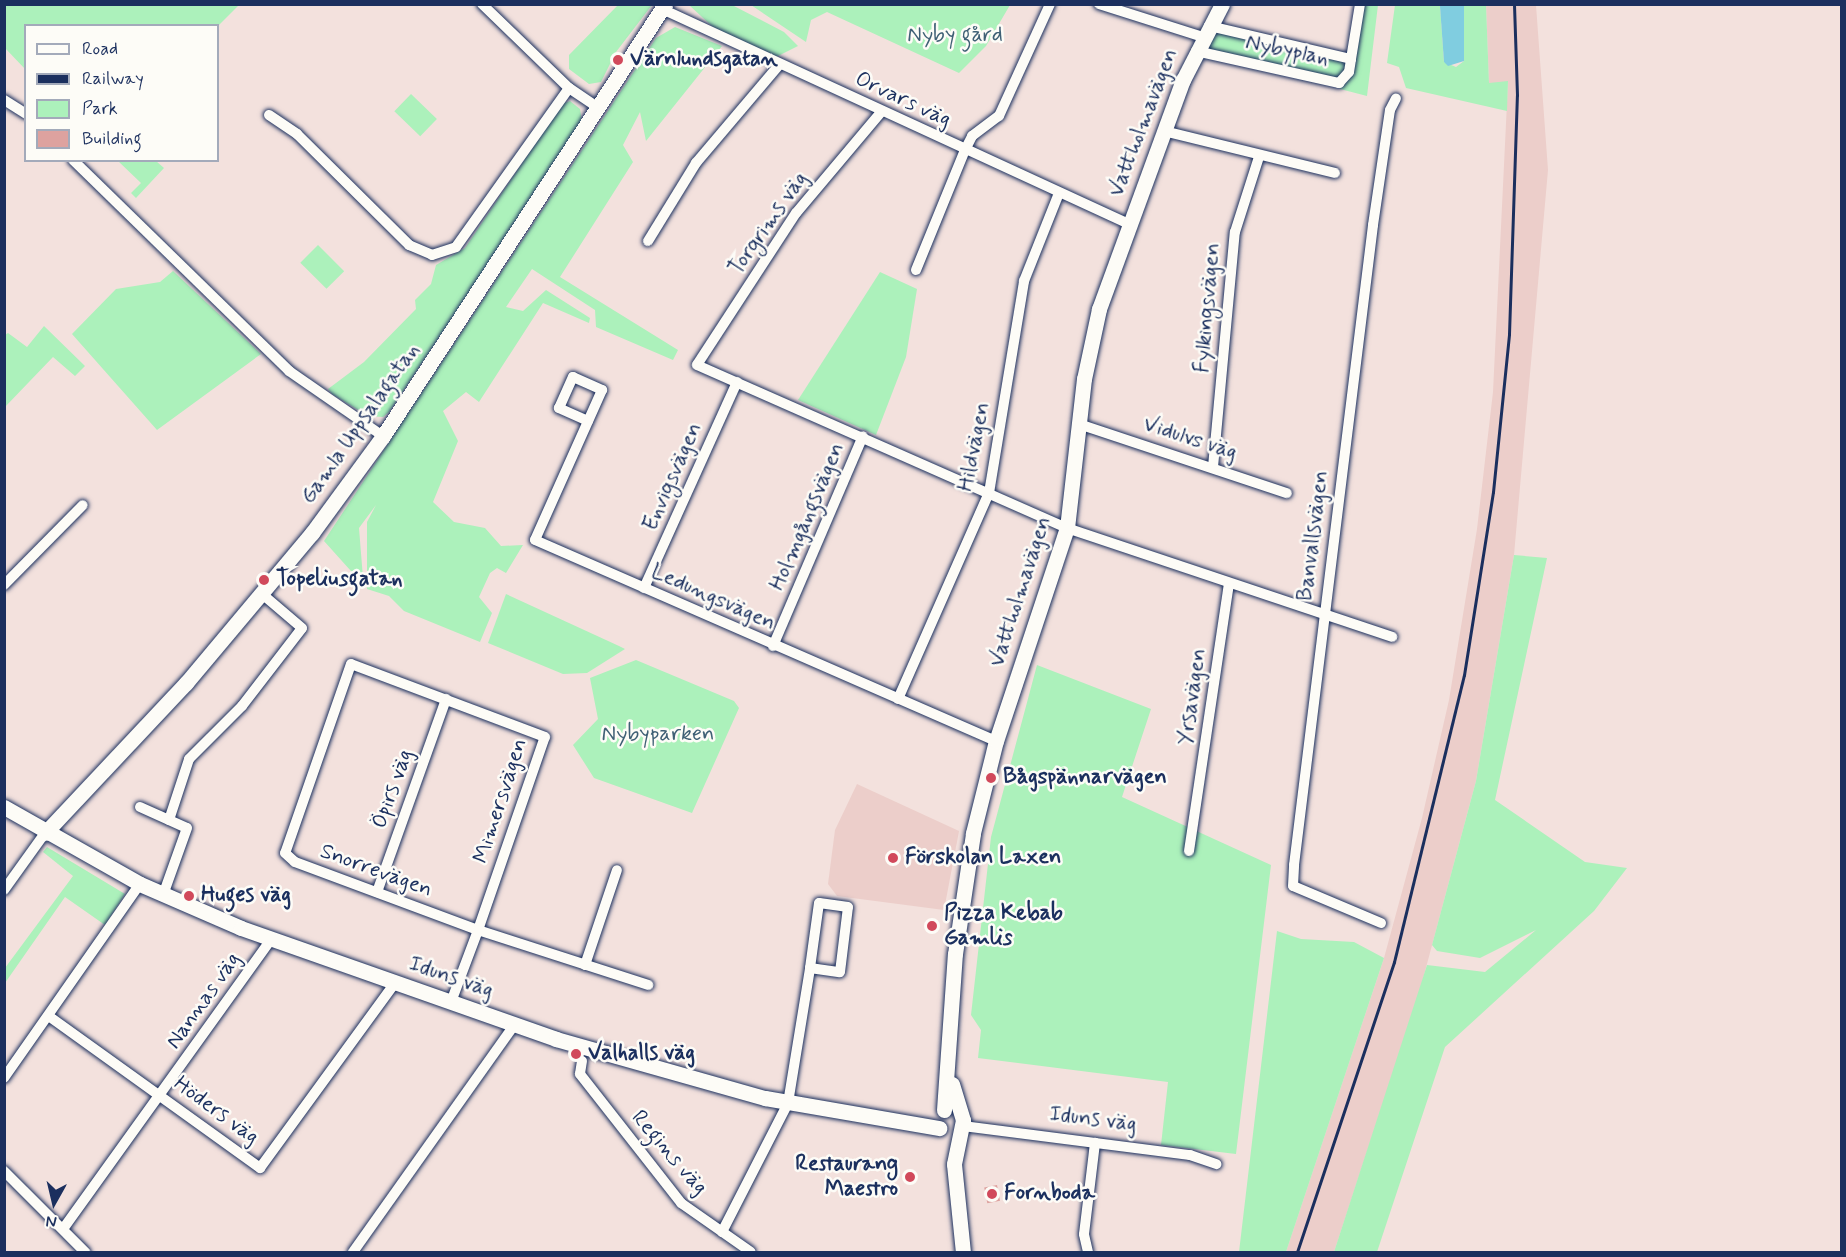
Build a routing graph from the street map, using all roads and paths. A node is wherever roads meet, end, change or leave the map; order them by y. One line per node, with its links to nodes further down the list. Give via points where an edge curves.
1 (482, 4): 11 (street)
2 (1050, 4): 19 (street, via 999,116 972,136)
3 (1100, 4): 7 (street, Nybyplan)
4 (1222, 4): 7 (street, Vattholmavägen)
5 (1360, 4): 9 (street)
6 (663, 7): 10 (street, Orvars väg); 14 (street, Gamla Uppsalagatan)
7 (1206, 31): 8 (street, Vattholmavägen); 9 (street, Nybyplan)
8 (1196, 51): 9 (street, Nybyplan, via 1339,83 1349,72); 18 (street, Vattholmavägen)
9 (1351, 58)
10 (779, 65): 15 (street, Orvars väg); 25 (street, via 696,163)
11 (569, 88): 14 (street); 17 (street, via 456,246 432,255 409,245 297,134)
12 (1396, 98): 41 (street, Banvallsvägen, via 1390,110 1373,225)
13 (4, 100): 16 (street)
14 (599, 108): 30 (street, Gamla Uppsalagatan)
15 (882, 111): 19 (street, Orvars väg); 27 (street, Torgrims väg, via 796,213 697,365)
16 (24, 113)
17 (268, 115)
18 (1164, 131): 20 (street); 24 (street, Vattholmavägen)
19 (965, 150): 23 (street, Orvars väg); 26 (street)
20 (1259, 157): 22 (street); 32 (street, Fylkingsvägen, via 1235,232)
21 (75, 162): 30 (street, via 290,371)
22 (1335, 173)
23 (1059, 193): 24 (street, Orvars väg); 33 (street, Hildvägen, via 1024,281)
24 (1129, 224): 29 (street, Vattholmavägen, via 1099,309)
25 (648, 241)
26 (916, 270)
27 (737, 382): 31 (street); 39 (street, Envigsvägen)
28 (588, 421): 39 (street, Ledungsvägen, via 535,540)
29 (1079, 424): 32 (street, Vidulvs väg); 36 (street, Vattholmavägen)
30 (383, 436): 40 (street, Gamla Uppsalagatan)
31 (863, 436): 33 (street); 43 (street, Holmgångsvägen)
32 (1213, 467): 34 (street, Vidulvs väg)
33 (988, 493): 36 (street); 46 (street, Hildvägen)
34 (1287, 493)
35 (83, 505): 38 (street)
36 (1067, 528): 37 (street); 47 (street, Vattholmavägen)
37 (1229, 584): 41 (street); 52 (street, Yrsavägen)
38 (4, 585)
39 (644, 588): 43 (street, Ledungsvägen)
40 (262, 594): 50 (street, via 302,628 242,706 189,759); 51 (street, Gamla Uppsalagatan)
41 (1324, 616): 42 (street); 56 (street, Banvallsvägen)
42 (1392, 637)
43 (773, 646): 46 (street, Ledungsvägen)
44 (351, 664): 45 (street, Mimersvägen); 57 (street, Snorrevägen, via 285,853 295,862)
45 (446, 699): 57 (street, Öpirs väg); 61 (street, Mimersvägen, via 545,737)
46 (898, 699): 47 (street, Ledungsvägen)
47 (996, 741): 74 (street, Vattholmavägen, via 973,833 955,954)
48 (4, 807): 51 (street, Iduns väg)
49 (140, 807): 50 (street)
50 (169, 820): 58 (street, via 187,828)
51 (45, 833): 54 (street, Iduns väg); 55 (street)
52 (1189, 851)
53 (617, 870): 63 (street)
54 (140, 884): 58 (street, Iduns väg); 68 (street)
55 (6, 886)
56 (1293, 886): 59 (street, Banvallsvägen); 60 (street)
57 (377, 892): 61 (street, Snorrevägen)
58 (163, 895): 62 (street, Iduns väg)
59 (1295, 898)
60 (1381, 923)
61 (478, 930): 63 (street, Snorrevägen); 67 (street, Mimersvägen)
62 (271, 940): 65 (street, Iduns väg); 72 (street, Nannas väg)
63 (585, 965): 66 (street, Snorrevägen)
64 (810, 968): 64 (street, via 840,972 848,907 819,903); 73 (street)
65 (395, 983): 67 (street, Iduns väg); 72 (street, Höders väg, via 260,1168)
66 (648, 985)
67 (451, 1002): 69 (street, Iduns väg)
68 (50, 1017): 71 (street); 72 (street, Höders väg)
69 (515, 1024): 73 (street, Iduns väg, via 631,1063); 83 (street)
70 (582, 1061): 81 (street, Regins väg, via 580,1074 650,1168 681,1203)
71 (4, 1078)
72 (162, 1095): 80 (street, Nannas väg)
73 (788, 1103): 74 (street, Iduns väg, via 908,1120); 81 (street)
74 (945, 1119): 75 (street); 77 (street, Vattholmavägen)
75 (962, 1128): 76 (street, Iduns väg); 77 (street, Vattholmavägen)
76 (1095, 1143): 78 (street, Iduns väg, via 1190,1155); 86 (street, via 1084,1234)
77 (954, 1164): 85 (street, Vattholmavägen)
78 (1216, 1164)
79 (4, 1172): 80 (street)
80 (63, 1229): 82 (street)
81 (722, 1232): 84 (street, Regins väg)
82 (85, 1252)
83 (353, 1252)
84 (751, 1252)
85 (963, 1252)
86 (1088, 1252)

